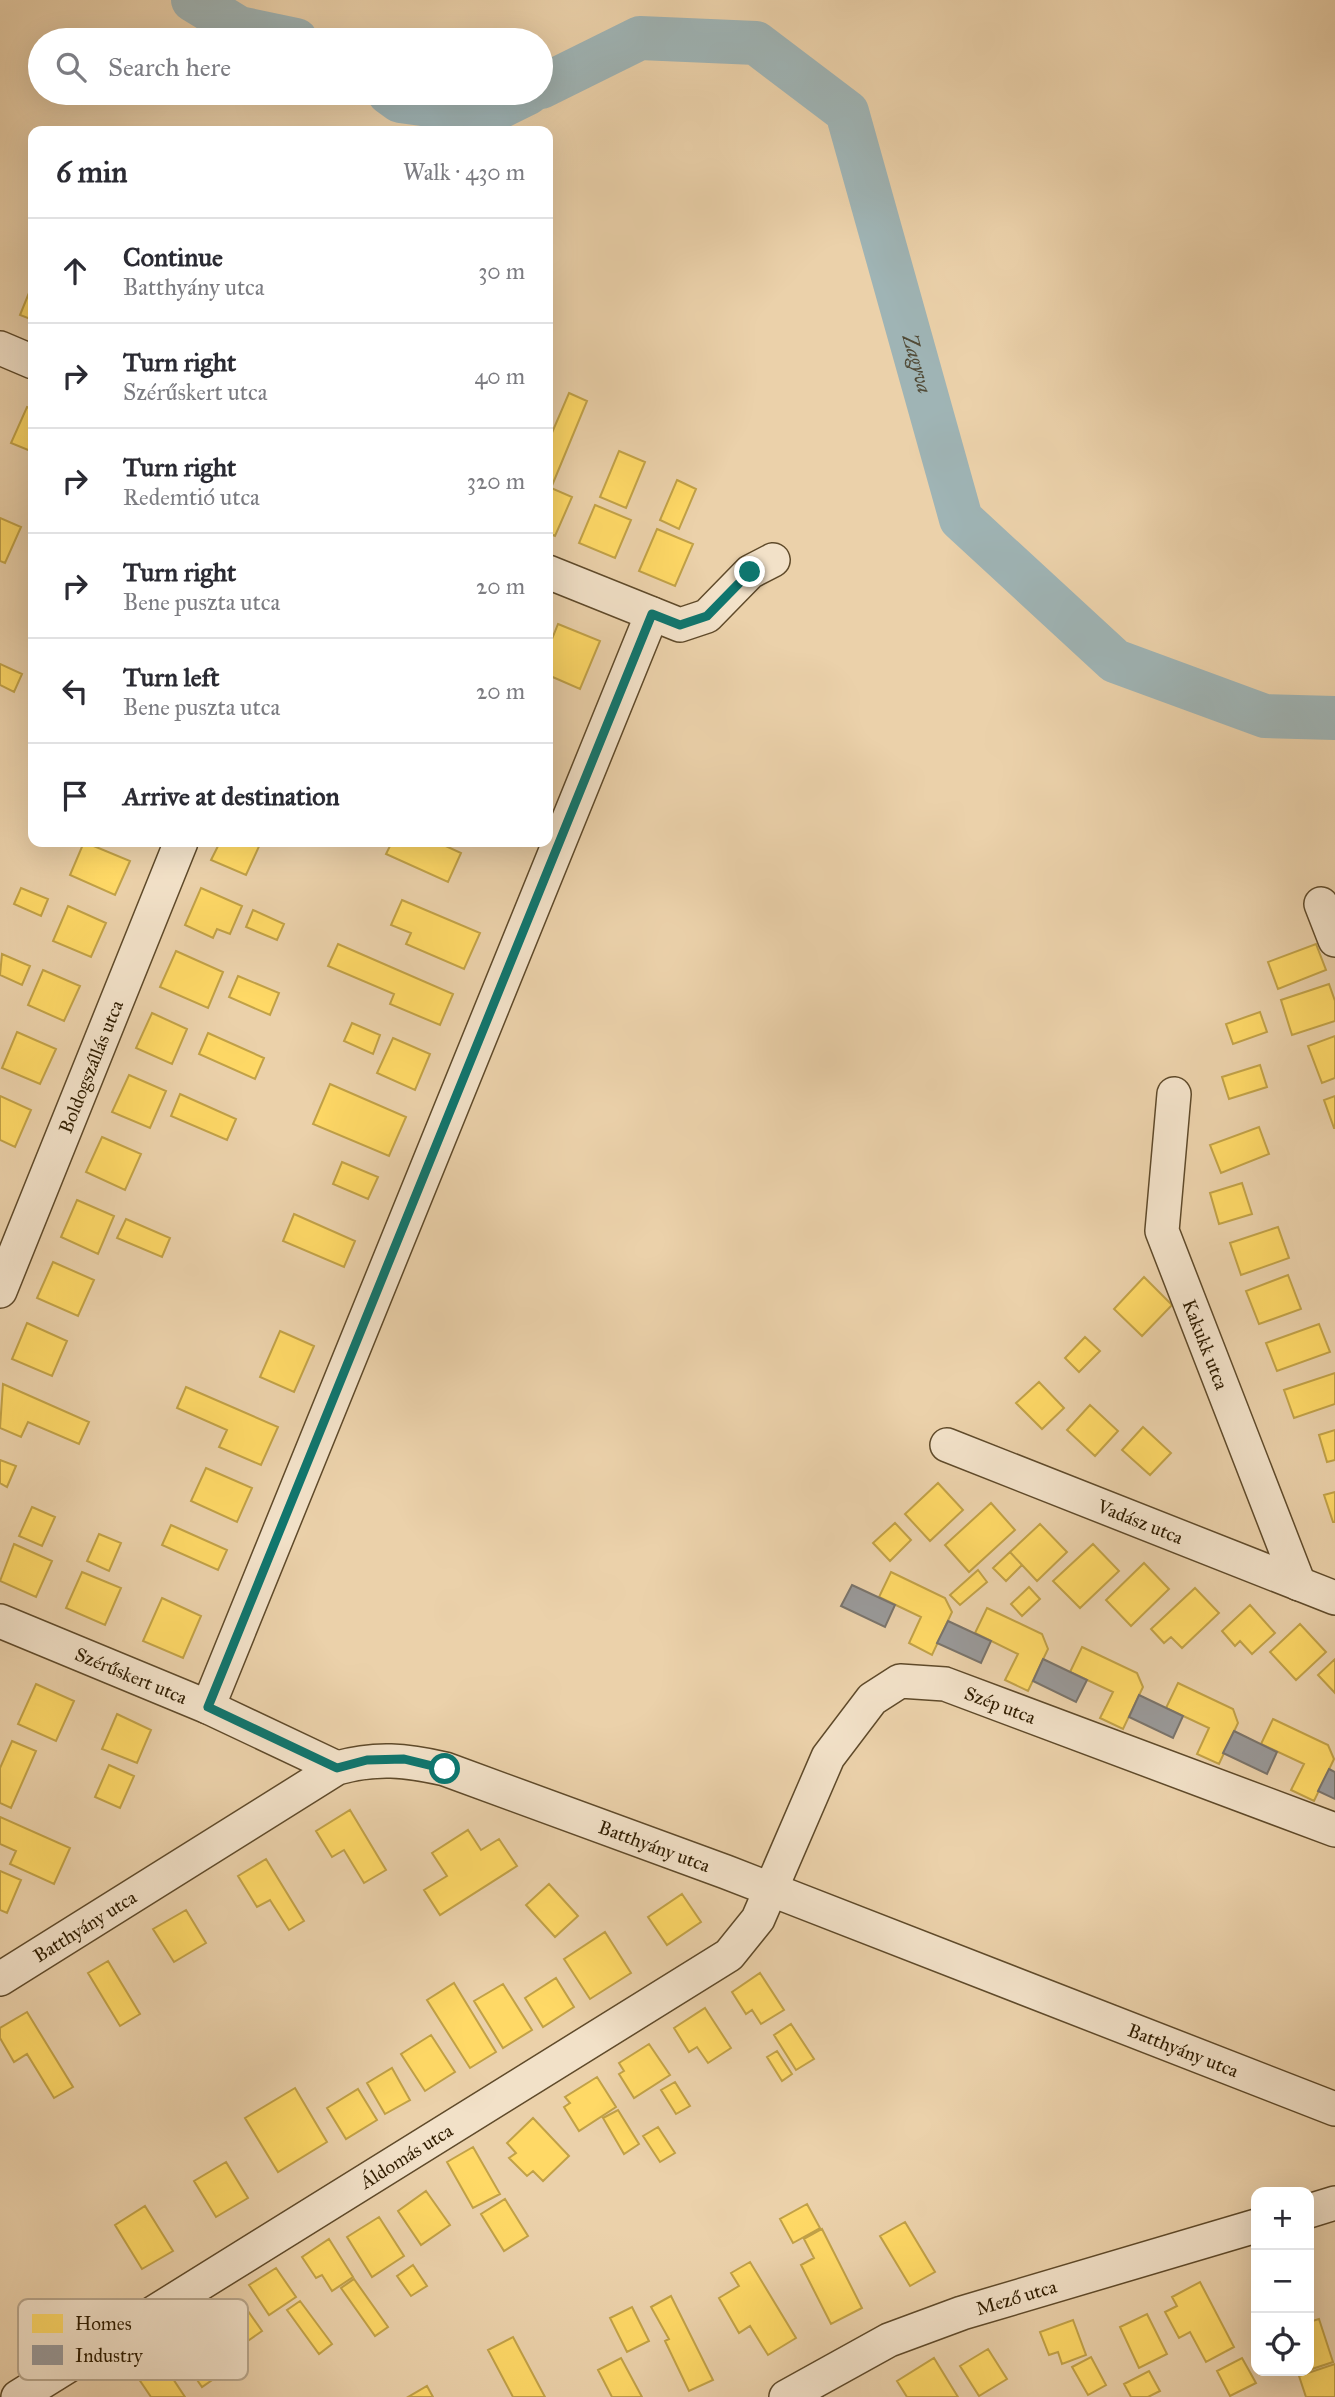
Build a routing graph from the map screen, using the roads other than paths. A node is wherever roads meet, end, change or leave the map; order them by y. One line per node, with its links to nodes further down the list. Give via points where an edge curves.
1 (1, 350): 2 (street)
2 (28, 360)
3 (773, 560): 5 (street, via 750,572 707,616 680,625)
4 (553, 574): 5 (street)
5 (652, 614): 15 (street)
6 (179, 847): 10 (street, Boldogszállás utca)
7 (1321, 904): 8 (street)
8 (1335, 940)
9 (1174, 1094): 12 (street, Kakukk utca, via 1162,1231)
10 (0, 1291)
11 (947, 1445): 12 (street, Vadász utca)
12 (1299, 1584): 13 (street, Vadász utca)
13 (1335, 1598)
14 (0, 1621): 15 (street, Szérűskert utca)
15 (208, 1707): 16 (street, Szérűskert utca)
16 (337, 1768): 18 (street, Batthyány utca, via 367,1760 404,1759 445,1769); 19 (street, Batthyány utca)
17 (1335, 1830): 18 (street, Szép utca, via 945,1684 900,1681 872,1699 828,1756)
18 (769, 1890): 20 (street, Batthyány utca); 24 (street, Áldomás utca, via 758,1919 729,1955)
19 (0, 1979)
20 (1335, 2109)
21 (1335, 2204): 22 (street)
22 (1314, 2210)
23 (1251, 2227): 27 (street, Mező utca, via 962,2313 889,2340)
24 (176, 2299)
25 (45, 2380): 26 (street, Áldomás utca)
26 (18, 2397)
27 (786, 2397)

